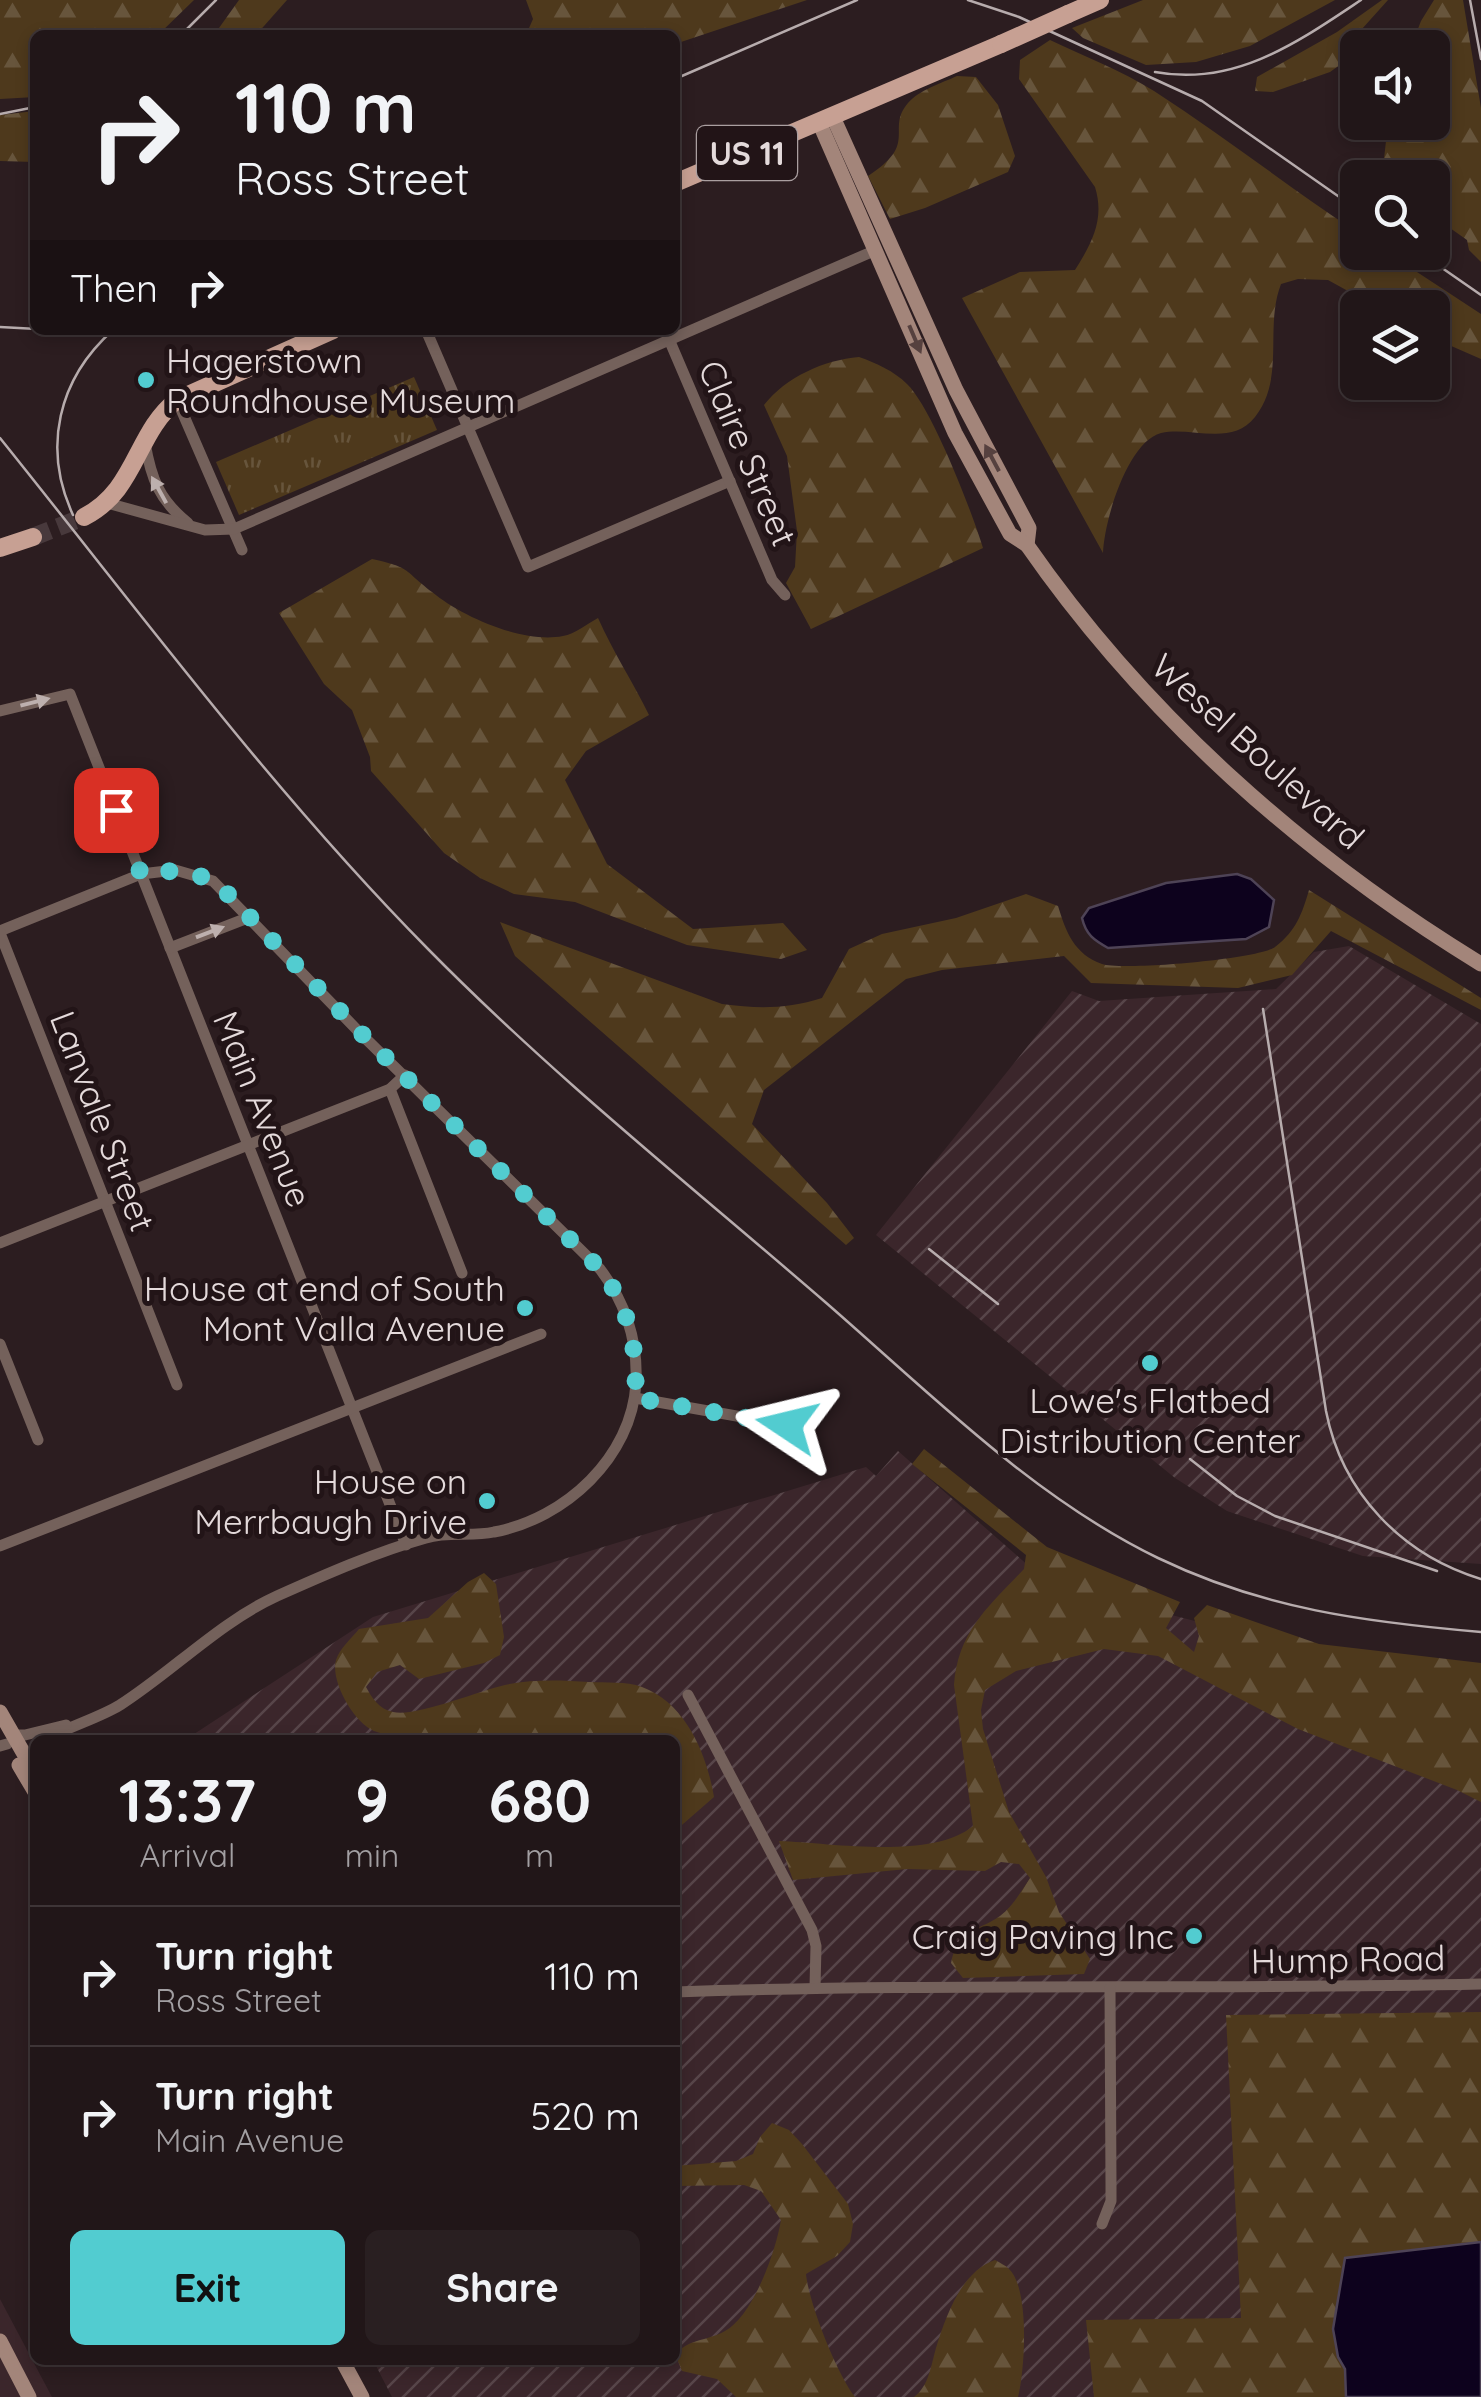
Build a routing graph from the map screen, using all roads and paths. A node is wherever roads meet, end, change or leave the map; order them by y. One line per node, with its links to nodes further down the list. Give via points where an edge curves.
1 (1100, 0): 2 (main road, US 11, bridge)
2 (826, 120): 3 (main road, US 11); 4 (main road, Wesel Boulevard); 18 (main road, Wesel Boulevard, one-way to 2, via 1030,528)
3 (680, 181)
4 (876, 250): 5 (street); 18 (main road, Wesel Boulevard, one-way to 18, via 955,433 1010,534)
5 (680, 330)
6 (322, 335): 9 (main road)
7 (428, 335): 10 (street)
8 (667, 335): 10 (street); 12 (street, Claire Street)
9 (177, 400): 11 (main road); 16 (street)
10 (468, 429): 12 (street, via 528,567); 16 (street)
11 (145, 443): 13 (main road); 15 (street, one-way to 11, via 154,485)
12 (730, 481): 21 (street, Claire Street, via 772,580)
13 (107, 503): 14 (main road); 15 (street)
14 (84, 517)
15 (191, 525): 16 (street)
16 (234, 529): 20 (street)
17 (34, 537): 19 (main road)
18 (1027, 546): 27 (main road, Wesel Boulevard, via 1142,691 1178,726 1337,866)
19 (0, 548)
20 (242, 550)
21 (785, 595)
22 (0, 710): 23 (street, Main Avenue, one-way to 23, via 70,694)
23 (141, 874): 24 (street, via 175,870 202,876); 25 (street); 26 (street, Main Avenue)
24 (250, 917): 26 (street, one-way to 24); 28 (street)
25 (0, 932): 31 (street, Lanvale Street)
26 (170, 948): 30 (street, Main Avenue)
27 (1481, 964)
28 (405, 1075): 29 (street); 37 (street, via 614,1287 632,1337)
29 (390, 1089): 30 (street); 33 (street)
30 (248, 1146): 31 (street); 38 (street, Main Avenue)
31 (106, 1202): 32 (street); 36 (street, Lanvale Street)
32 (0, 1243)
33 (462, 1273)
34 (541, 1334): 38 (street)
35 (0, 1344): 40 (street)
36 (177, 1385)
37 (635, 1398): 39 (street); 41 (street, via 611,1455 570,1498 498,1532 429,1536)
38 (352, 1408): 41 (street, Main Avenue); 42 (street)
39 (787, 1425)
40 (38, 1440)
41 (406, 1545): 45 (street, via 260,1604 118,1706)
42 (0, 1546)
43 (688, 1695): 51 (street, via 812,1930)
44 (0, 1712): 47 (main road)
45 (80, 1723): 46 (street); 47 (street)
46 (55, 1735)
47 (5, 1739): 48 (main road); 49 (main road)
48 (30, 1760)
49 (30, 1783)
50 (1481, 1984): 52 (street, Hump Road)
51 (815, 1987): 52 (street, Hump Road); 53 (street, Hump Road)
52 (1110, 1988): 54 (street, via 1112,2184)
53 (680, 1992)
54 (1102, 2224)
55 (0, 2340): 57 (main road)
56 (345, 2365): 58 (main road)
57 (30, 2397)
58 (362, 2397)

